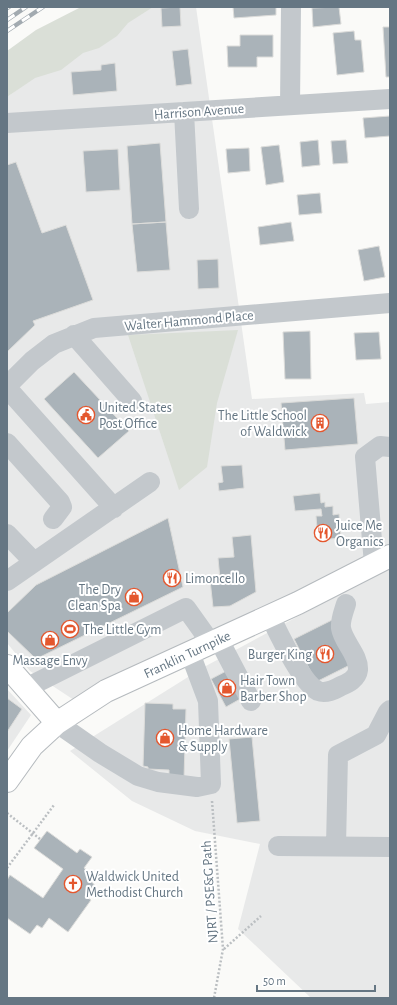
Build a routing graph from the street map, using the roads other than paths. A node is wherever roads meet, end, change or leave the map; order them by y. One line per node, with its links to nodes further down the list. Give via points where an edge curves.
1 (291, 7): 3 (street)
2 (390, 99): 3 (street, Harrison Avenue)
3 (290, 106): 4 (street, Harrison Avenue)
4 (184, 112): 5 (street, Harrison Avenue); 6 (street)
5 (7, 123)
6 (189, 209)
7 (390, 303): 8 (street, Walter Hammond Place, via 94,328)
8 (74, 335): 9 (street, Walter Hammond Place, via 54,344 32,361); 10 (street)
9 (7, 387): 14 (street)
10 (132, 401)
11 (7, 443): 15 (street, via 60,502 62,507)
12 (390, 447): 17 (street, via 380,446 365,457)
13 (150, 482): 14 (street)
14 (114, 508): 18 (street)
15 (53, 519)
16 (7, 534): 18 (street)
17 (385, 560): 21 (main road, Franklin Turnpike)
18 (34, 562): 19 (street)
19 (7, 581)
20 (346, 604): 21 (street, via 341,629 356,660 357,673 352,680 330,692 318,691 307,681)
21 (270, 616): 22 (main road, Franklin Turnpike)
22 (215, 641): 23 (main road, Franklin Turnpike); 25 (street, via 186,608); 26 (street)
23 (190, 653): 28 (main road, Franklin Turnpike, via 106,692); 28 (street, via 208,701 211,784 197,787 158,782 138,776)
24 (7, 666): 25 (main road)
25 (26, 688): 28 (main road)
26 (251, 701)
27 (390, 710): 31 (street, via 376,735 338,755)
28 (57, 723): 29 (main road, Franklin Turnpike, via 32,746)
29 (7, 781)
30 (278, 846): 31 (street)
31 (336, 846): 32 (street)
32 (390, 847)

